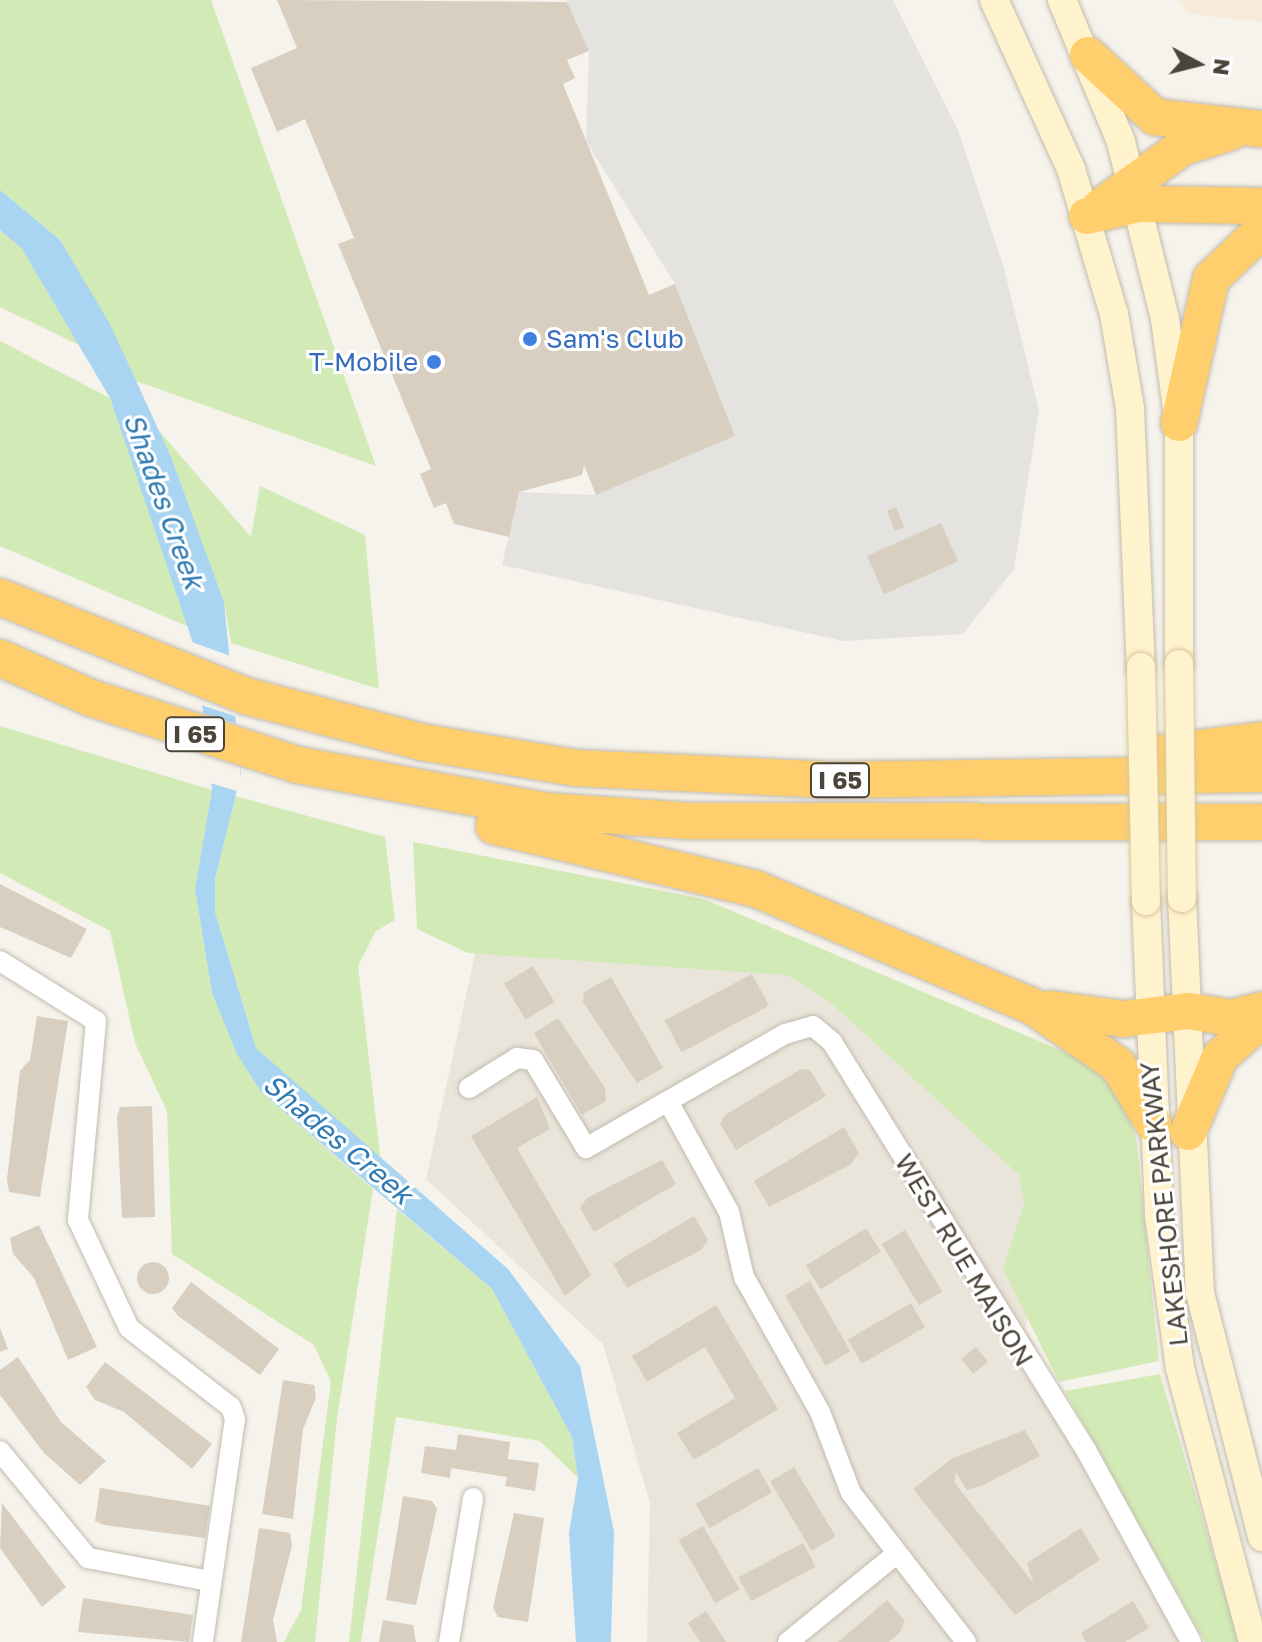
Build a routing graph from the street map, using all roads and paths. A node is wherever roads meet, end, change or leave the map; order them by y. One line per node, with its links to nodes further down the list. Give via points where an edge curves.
1 (994, 0): 7 (main road, via 1042,94)
2 (1062, 0): 3 (main road)
3 (1088, 55): 4 (highway, via 1155,117); 5 (main road)
4 (1249, 129): 5 (highway, via 1183,147)
5 (1136, 194): 6 (highway); 7 (highway); 9 (main road)
6 (1262, 206)
7 (1087, 216): 21 (main road, LAKESHORE PARKWAY, bridge, via 1130,409 1141,667)
8 (1262, 230): 9 (highway, via 1211,279)
9 (1179, 423): 20 (main road, LAKESHORE PARKWAY, bridge, via 1182,898)
10 (0, 597): 14 (highway, I 65, via 209,683 421,742 648,775)
11 (3, 659): 15 (highway, I 65, via 185,731 391,786)
12 (1262, 740): 14 (highway)
13 (1262, 774): 14 (highway, I 65)
14 (918, 778)
15 (435, 805): 16 (highway, I 65, via 690,821); 18 (highway, via 756,889)
16 (1262, 822)
17 (0, 961): 31 (street, via 96,1021 78,1220 129,1328 231,1407 235,1419)
18 (1032, 1006): 21 (highway); 25 (highway, via 1110,1057)
19 (1262, 1010): 20 (highway, via 1231,1018)
20 (1189, 1011): 21 (highway); 26 (main road, LAKESHORE PARKWAY)
21 (1146, 1015): 25 (main road, LAKESHORE PARKWAY)
22 (1262, 1019): 26 (highway, via 1220,1057)
23 (469, 1088): 24 (street, WEST RUE MAISON, via 517,1058 533,1060 586,1148)
24 (669, 1103): 30 (street, via 729,1212 744,1277 820,1412 851,1493); 36 (street, WEST RUE MAISON, via 785,1034 813,1026 832,1042 1086,1450)
25 (1153, 1123): 37 (main road, LAKESHORE PARKWAY, via 1180,1368)
26 (1188, 1132): 29 (main road, LAKESHORE PARKWAY, via 1200,1293)
27 (0, 1451): 31 (street, via 88,1558 106,1567)
28 (473, 1498): 33 (street)
29 (1262, 1537)
30 (894, 1556): 34 (street); 35 (street)
31 (210, 1581): 32 (street)
32 (203, 1642)
33 (449, 1642)
34 (788, 1642)
35 (966, 1642)
36 (1191, 1642)
37 (1253, 1642)

